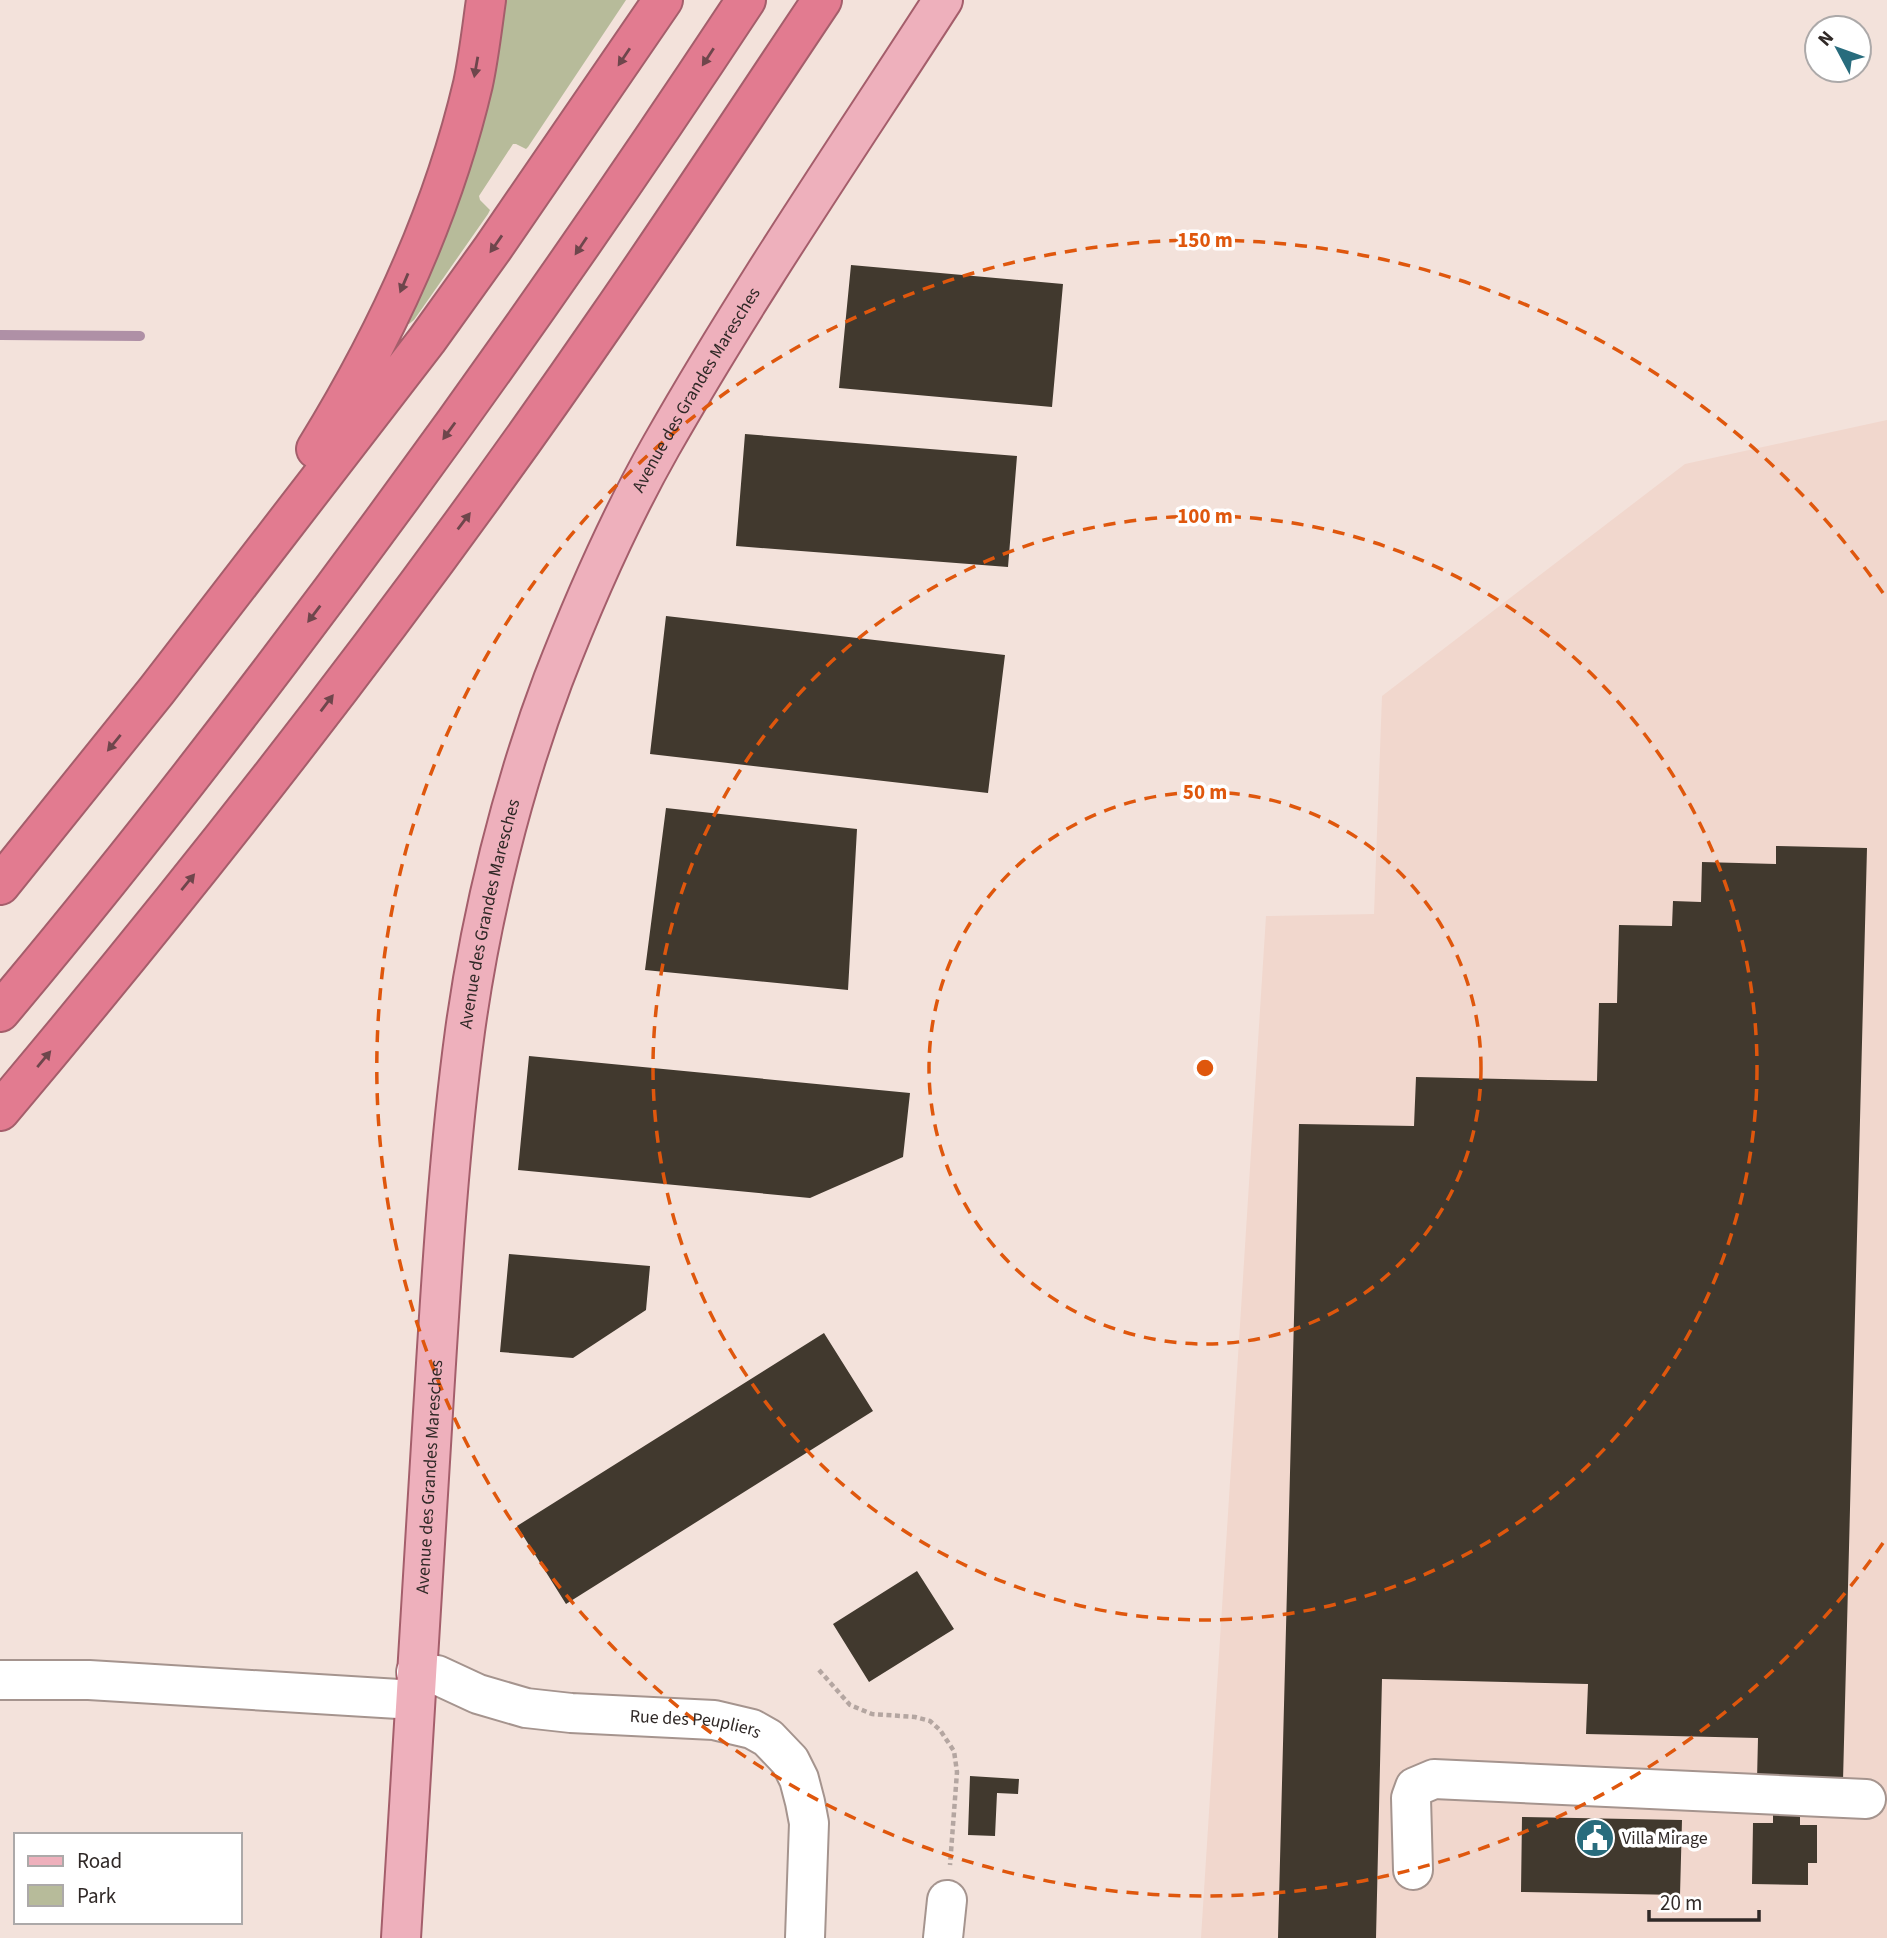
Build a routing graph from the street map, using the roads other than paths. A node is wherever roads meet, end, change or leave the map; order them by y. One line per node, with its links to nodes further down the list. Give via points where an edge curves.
1 (486, 0): 6 (highway, one-way to 6, via 458,140 420,246 375,343 283,503)
2 (663, 0): 6 (highway, one-way to 6, via 427,340)
3 (746, 0): 8 (highway, one-way to 8, via 454,425 166,807)
4 (822, 0): 9 (highway, one-way to 4, via 239,819 476,504 615,308)
5 (943, 0): 11 (main road, Avenue des Grandes Maresches, via 782,248 660,448 593,584 528,753 488,904 459,1078)
6 (157, 690): 7 (highway, one-way to 7)
7 (0, 885)
8 (0, 1012)
9 (0, 1111)
10 (0, 1680): 11 (street, Rue des Peupliers)
11 (415, 1686): 15 (main road, Avenue des Grandes Maresches); 16 (street, Rue des Peupliers, via 437,1675 478,1694 526,1707 714,1720 768,1738 790,1761 799,1779 809,1823)
12 (1866, 1799): 13 (street, via 1434,1779 1415,1787 1411,1798)
13 (1413, 1870)
14 (947, 1900): 17 (street)
15 (401, 1938)
16 (805, 1938)
17 (943, 1938)

